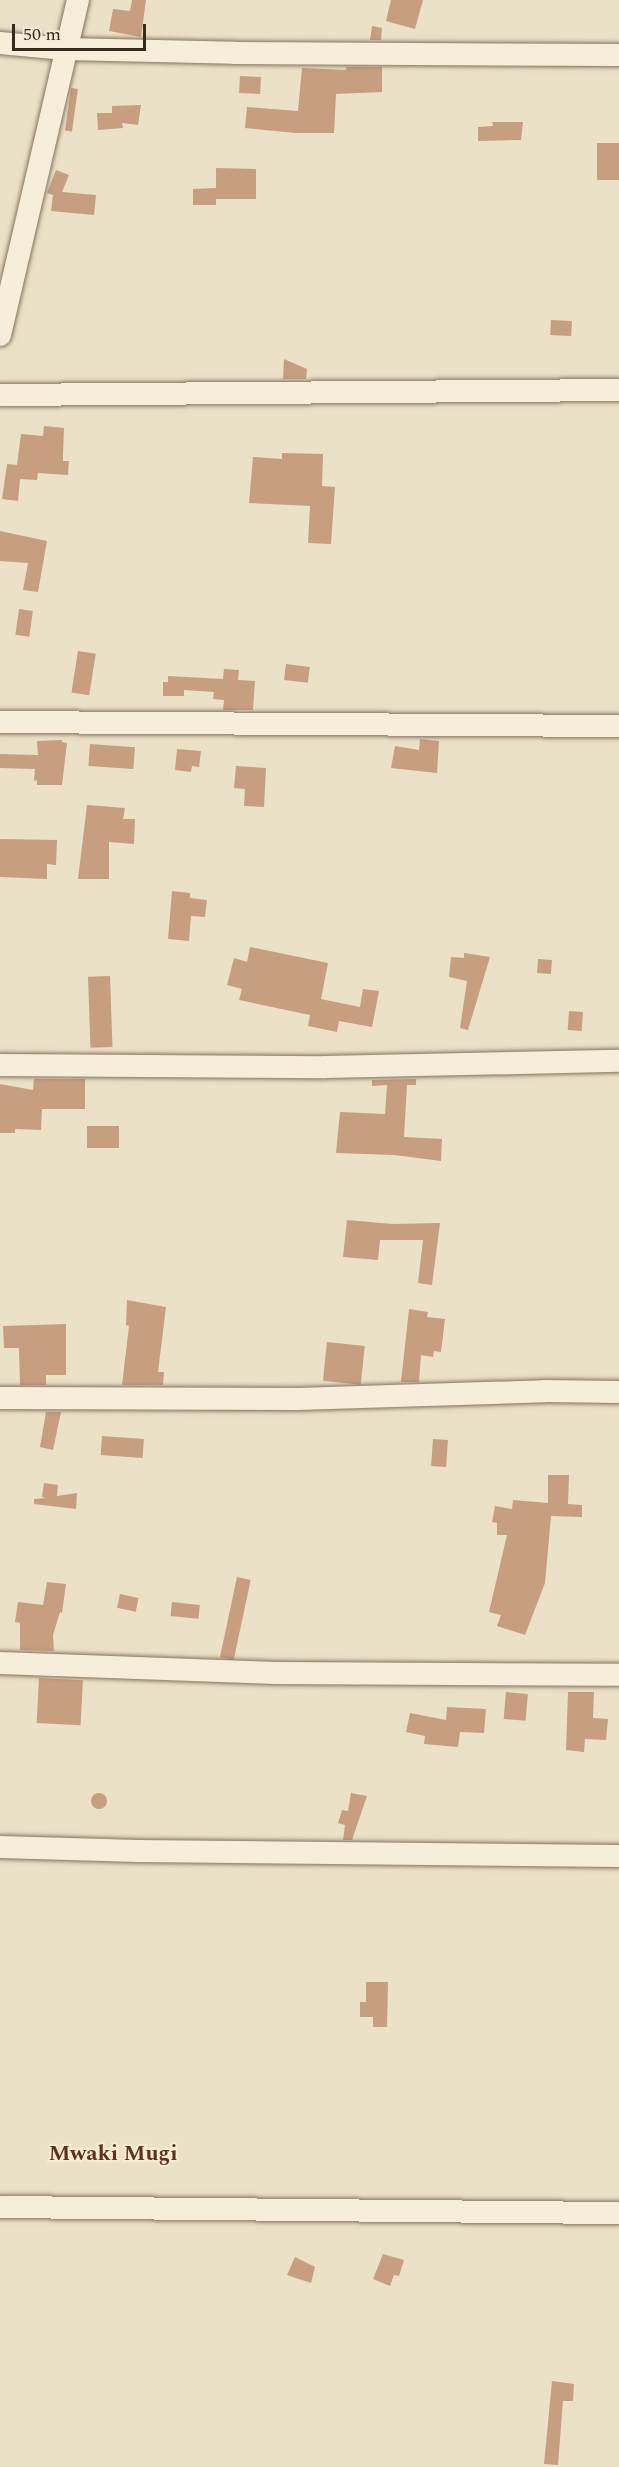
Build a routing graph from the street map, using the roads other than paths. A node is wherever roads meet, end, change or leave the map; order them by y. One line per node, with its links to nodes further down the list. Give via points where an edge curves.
1 (78, 0): 3 (street)
2 (0, 43): 3 (street)
3 (64, 49): 4 (street); 5 (street)
4 (619, 55)
5 (0, 335)
6 (619, 390): 7 (street)
7 (0, 395)
8 (0, 722): 9 (street)
9 (619, 726)
10 (619, 1061): 11 (street, via 313,1067)
11 (0, 1065)
12 (619, 1392): 13 (street, via 297,1399)
13 (0, 1398)
14 (0, 1663): 15 (street, via 276,1673)
15 (619, 1675)
16 (0, 1847): 17 (street)
17 (619, 1856)
18 (0, 2207): 19 (street)
19 (619, 2213)

